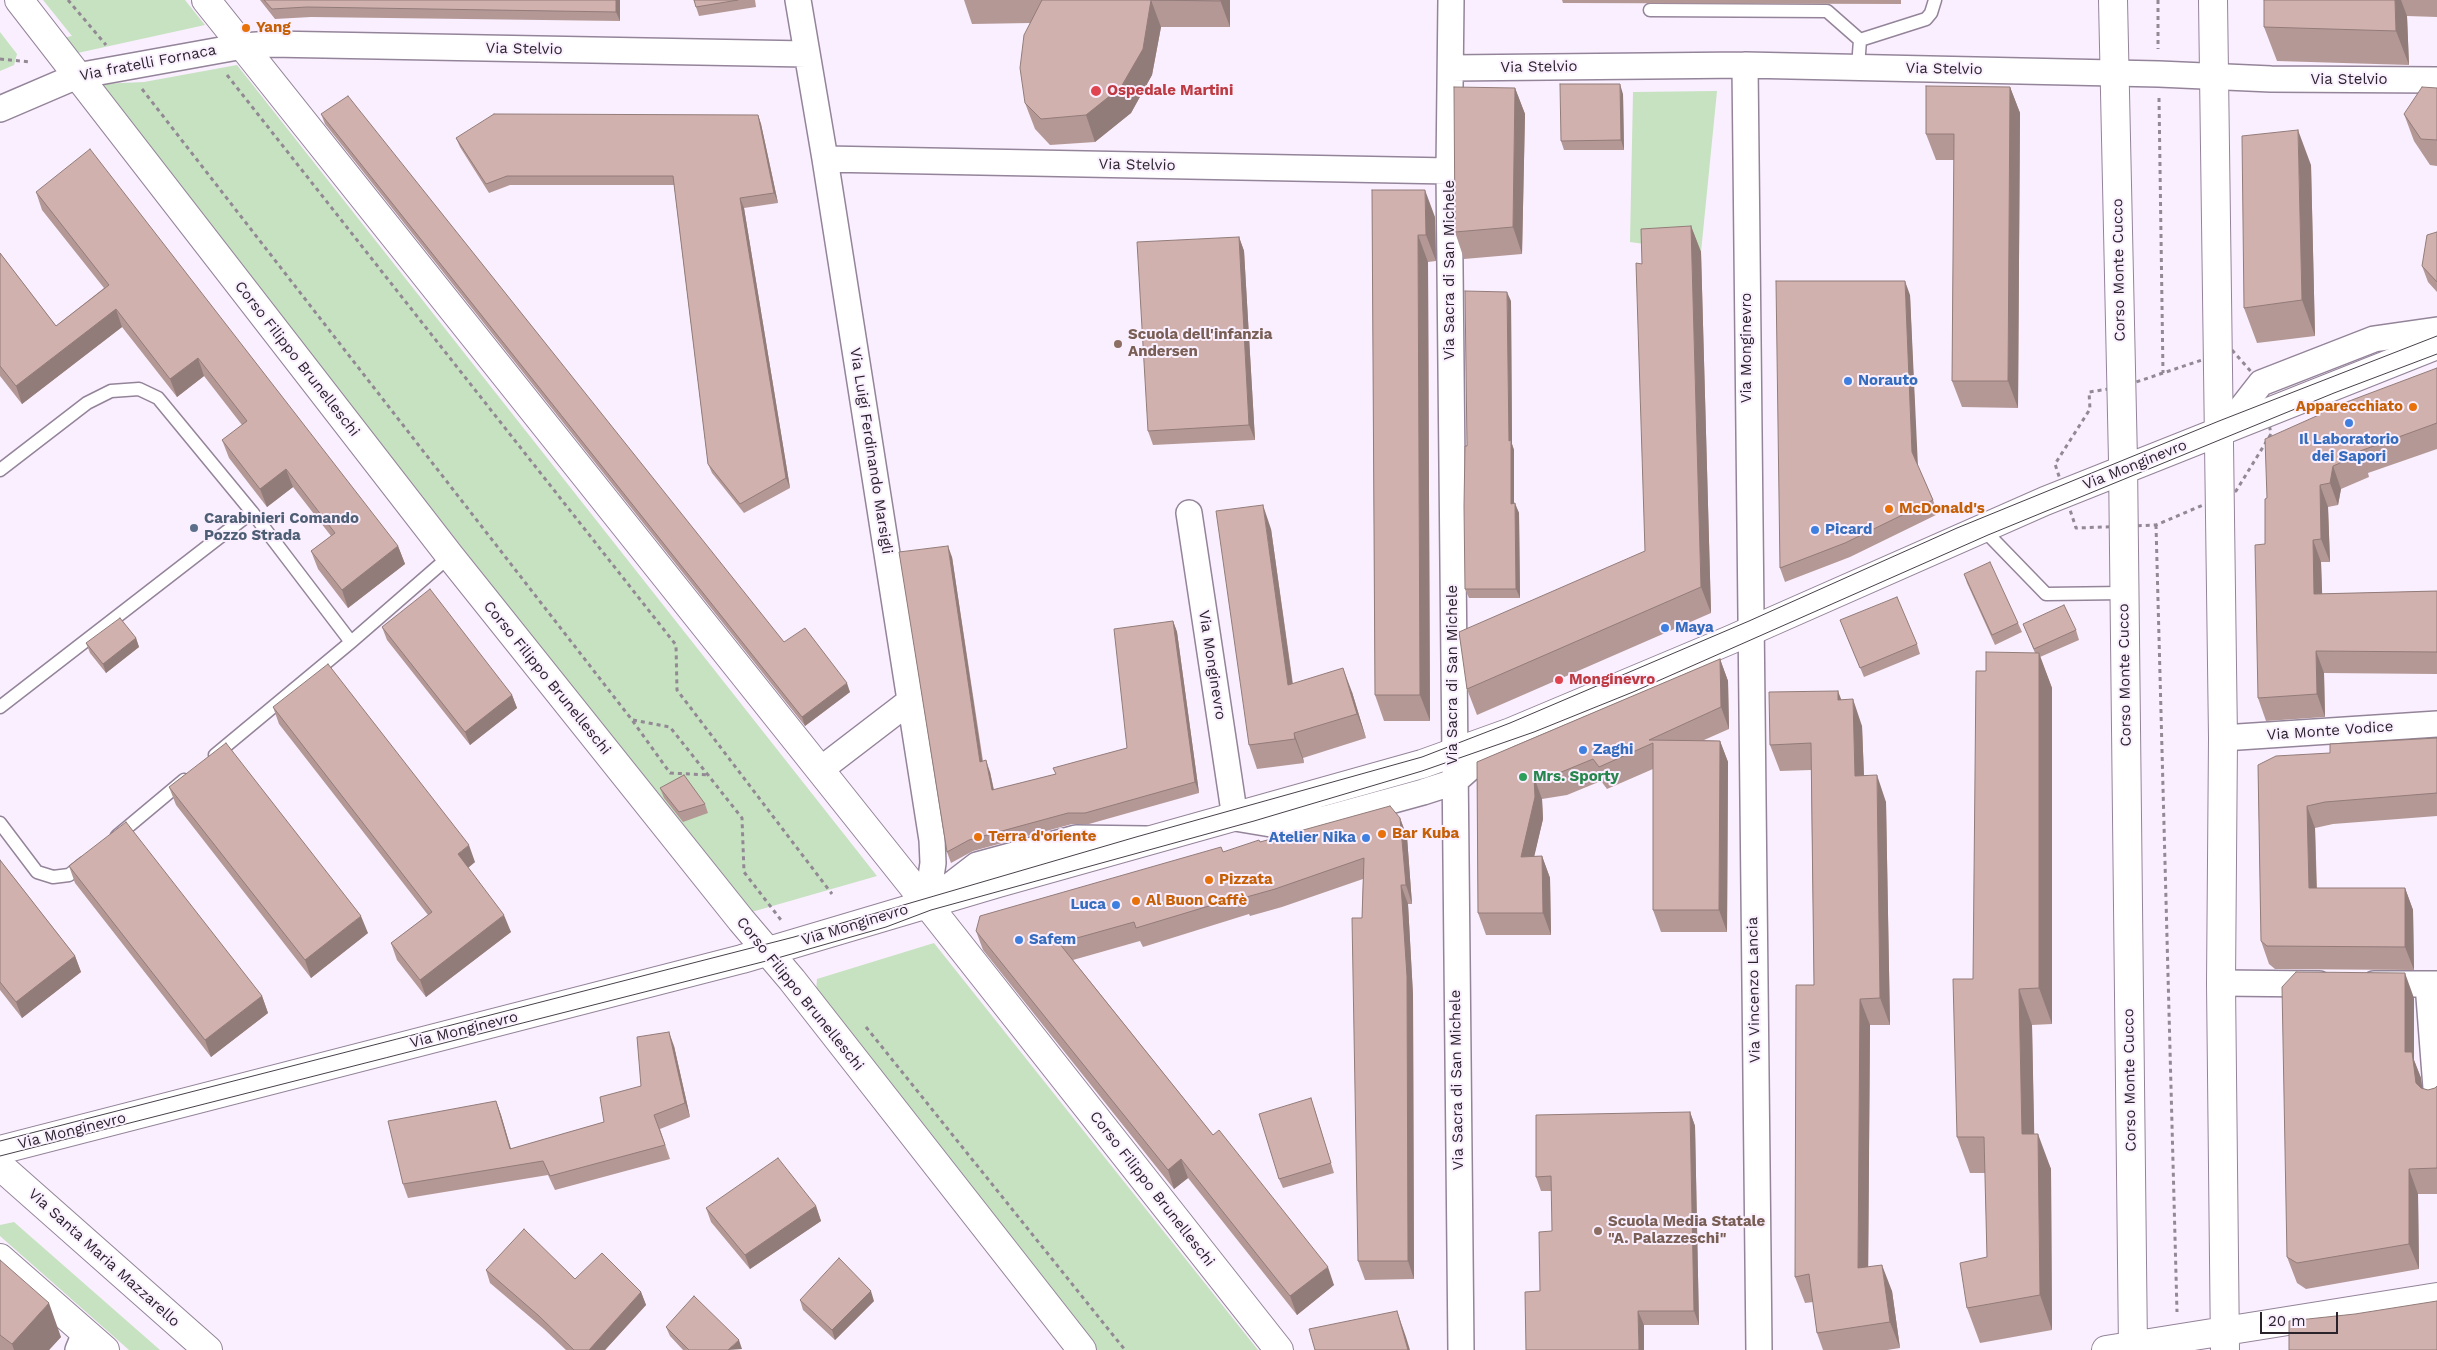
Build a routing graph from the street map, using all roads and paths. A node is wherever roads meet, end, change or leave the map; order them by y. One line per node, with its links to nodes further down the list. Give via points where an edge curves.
1 (19, 0): 23 (street, Corso Filippo Brunelleschi)
2 (68, 0): 18 (path)
3 (206, 0): 12 (street, Corso Filippo Brunelleschi)
4 (798, 0): 14 (street, Via Luigi Ferdinando Marsigli)
5 (1451, 0): 20 (street, Via Sacra di San Michele)
6 (1935, 0): 11 (lane, via 1926,19)
7 (2113, 0): 21 (street, Corso Monte Cucco)
8 (2158, 0): 22 (path)
9 (2213, 0): 24 (street)
10 (1650, 10): 11 (lane, via 1826,11)
11 (1860, 40): 19 (lane)
12 (242, 46): 13 (street, Via fratelli Fornaca); 14 (street, Via Stelvio); 57 (street, Corso Filippo Brunelleschi)
13 (209, 52): 18 (street, Via fratelli Fornaca); 65 (path, via 676,644 677,690)
14 (806, 54): 27 (street, Via Luigi Ferdinando Marsigli)
15 (0, 59): 16 (path)
16 (31, 62)
17 (1745, 65): 19 (street, Via Stelvio); 20 (street, Via Stelvio); 47 (street, Via Monginevro)
18 (125, 67): 23 (street, Via fratelli Fornaca); 51 (path)
19 (1858, 67): 21 (street, Via Stelvio)
20 (1450, 68): 28 (street, Via Sacra di San Michele)
21 (2114, 74): 22 (street, Via Stelvio); 33 (street, Corso Monte Cucco)
22 (2159, 74): 24 (street, Via Stelvio); 31 (path)
23 (78, 76): 26 (street, Via fratelli Fornaca); 45 (street, Corso Filippo Brunelleschi)
24 (2214, 78): 25 (street, Via Stelvio); 30 (street)
25 (2437, 80)
26 (0, 109)
27 (825, 159): 28 (street, Via Stelvio); 49 (street, Via Luigi Ferdinando Marsigli)
28 (1449, 172): 55 (street, Via Sacra di San Michele)
29 (2434, 343): 32 (street, Via Monginevro, via 2374,339); 34 (street, Via Monginevro)
30 (2218, 353): 31 (path); 32 (path, via 2232,350); 35 (street)
31 (2163, 373): 33 (path)
32 (2261, 383): 34 (path); 35 (street, Via Monginevro)
33 (2122, 387): 37 (street, Corso Monte Cucco); 38 (path, via 2089,392 2090,409 2055,464)
34 (2268, 413): 35 (street, Via Monginevro); 39 (path, via 2271,434 2236,492)
35 (2219, 432): 37 (street, Via Monginevro); 39 (street)
36 (0, 470): 40 (lane, via 87,403 111,391 138,389 158,398)
37 (2123, 470): 38 (street, Via Monginevro); 43 (street, Corso Monte Cucco)
38 (2065, 494): 43 (path, via 2076,528); 44 (street, Via Monginevro)
39 (2219, 499): 42 (path); 54 (street)
40 (252, 512): 48 (lane); 50 (lane)
41 (1189, 513): 61 (street, Via Monginevro)
42 (2156, 525): 43 (path); 77 (path)
43 (2124, 526): 46 (street, Corso Monte Cucco)
44 (1982, 528): 46 (lane, via 2046,594); 47 (street, Via Monginevro)
45 (450, 556): 48 (lane); 68 (street, Corso Filippo Brunelleschi)
46 (2124, 593): 80 (street, Corso Monte Cucco)
47 (1750, 630): 53 (street, Via Monginevro); 86 (street, Via Vincenzo Lancia)
48 (351, 642): 56 (lane)
49 (910, 701): 57 (street); 66 (street, Via Luigi Ferdinando Marsigli, via 932,840 933,863)
50 (0, 707)
51 (632, 720): 59 (path, via 670,727); 59 (path, via 670,773)
52 (2437, 724): 54 (street, Via Monte Vodice)
53 (1511, 732): 55 (street, Via Monginevro); 60 (street, Via Monginevro)
54 (2223, 738): 69 (street)
55 (1454, 753): 60 (street, Via Sacra di San Michele); 61 (street, Via Monginevro, via 1399,772)
56 (206, 762)
57 (820, 770): 66 (street, Corso Filippo Brunelleschi)
58 (191, 774): 63 (lane)
59 (710, 775): 67 (path, via 742,818 744,872)
60 (1454, 782): 61 (street, Via Monginevro, via 1328,818 1283,826); 85 (street, Via Sacra di San Michele)
61 (1235, 818): 66 (street, Via Monginevro)
62 (0, 823): 64 (lane, via 37,872 53,877 69,875)
63 (107, 844)
64 (92, 856)
65 (832, 894)
66 (926, 904): 67 (street, Via Monginevro); 84 (street, Corso Filippo Brunelleschi)
67 (798, 942): 68 (street, Via Monginevro)
68 (768, 952): 73 (street, Via Monginevro); 82 (street, Corso Filippo Brunelleschi)
69 (2222, 984): 70 (street); 78 (street)
70 (2433, 984): 72 (street)
71 (864, 1024): 83 (path)
72 (2437, 1101)
73 (0, 1150)
74 (0, 1166): 81 (street, Via Santa Maria Mazzarello)
75 (0, 1258): 79 (street)
76 (2437, 1297): 78 (street)
77 (2177, 1339): 78 (street); 80 (street)
78 (2225, 1340)
79 (89, 1344)
80 (2133, 1348): 87 (street)
81 (208, 1350)
82 (1082, 1350)
83 (1125, 1350)
84 (1279, 1350)
85 (1460, 1350)
86 (1758, 1350)
87 (2106, 1350)

